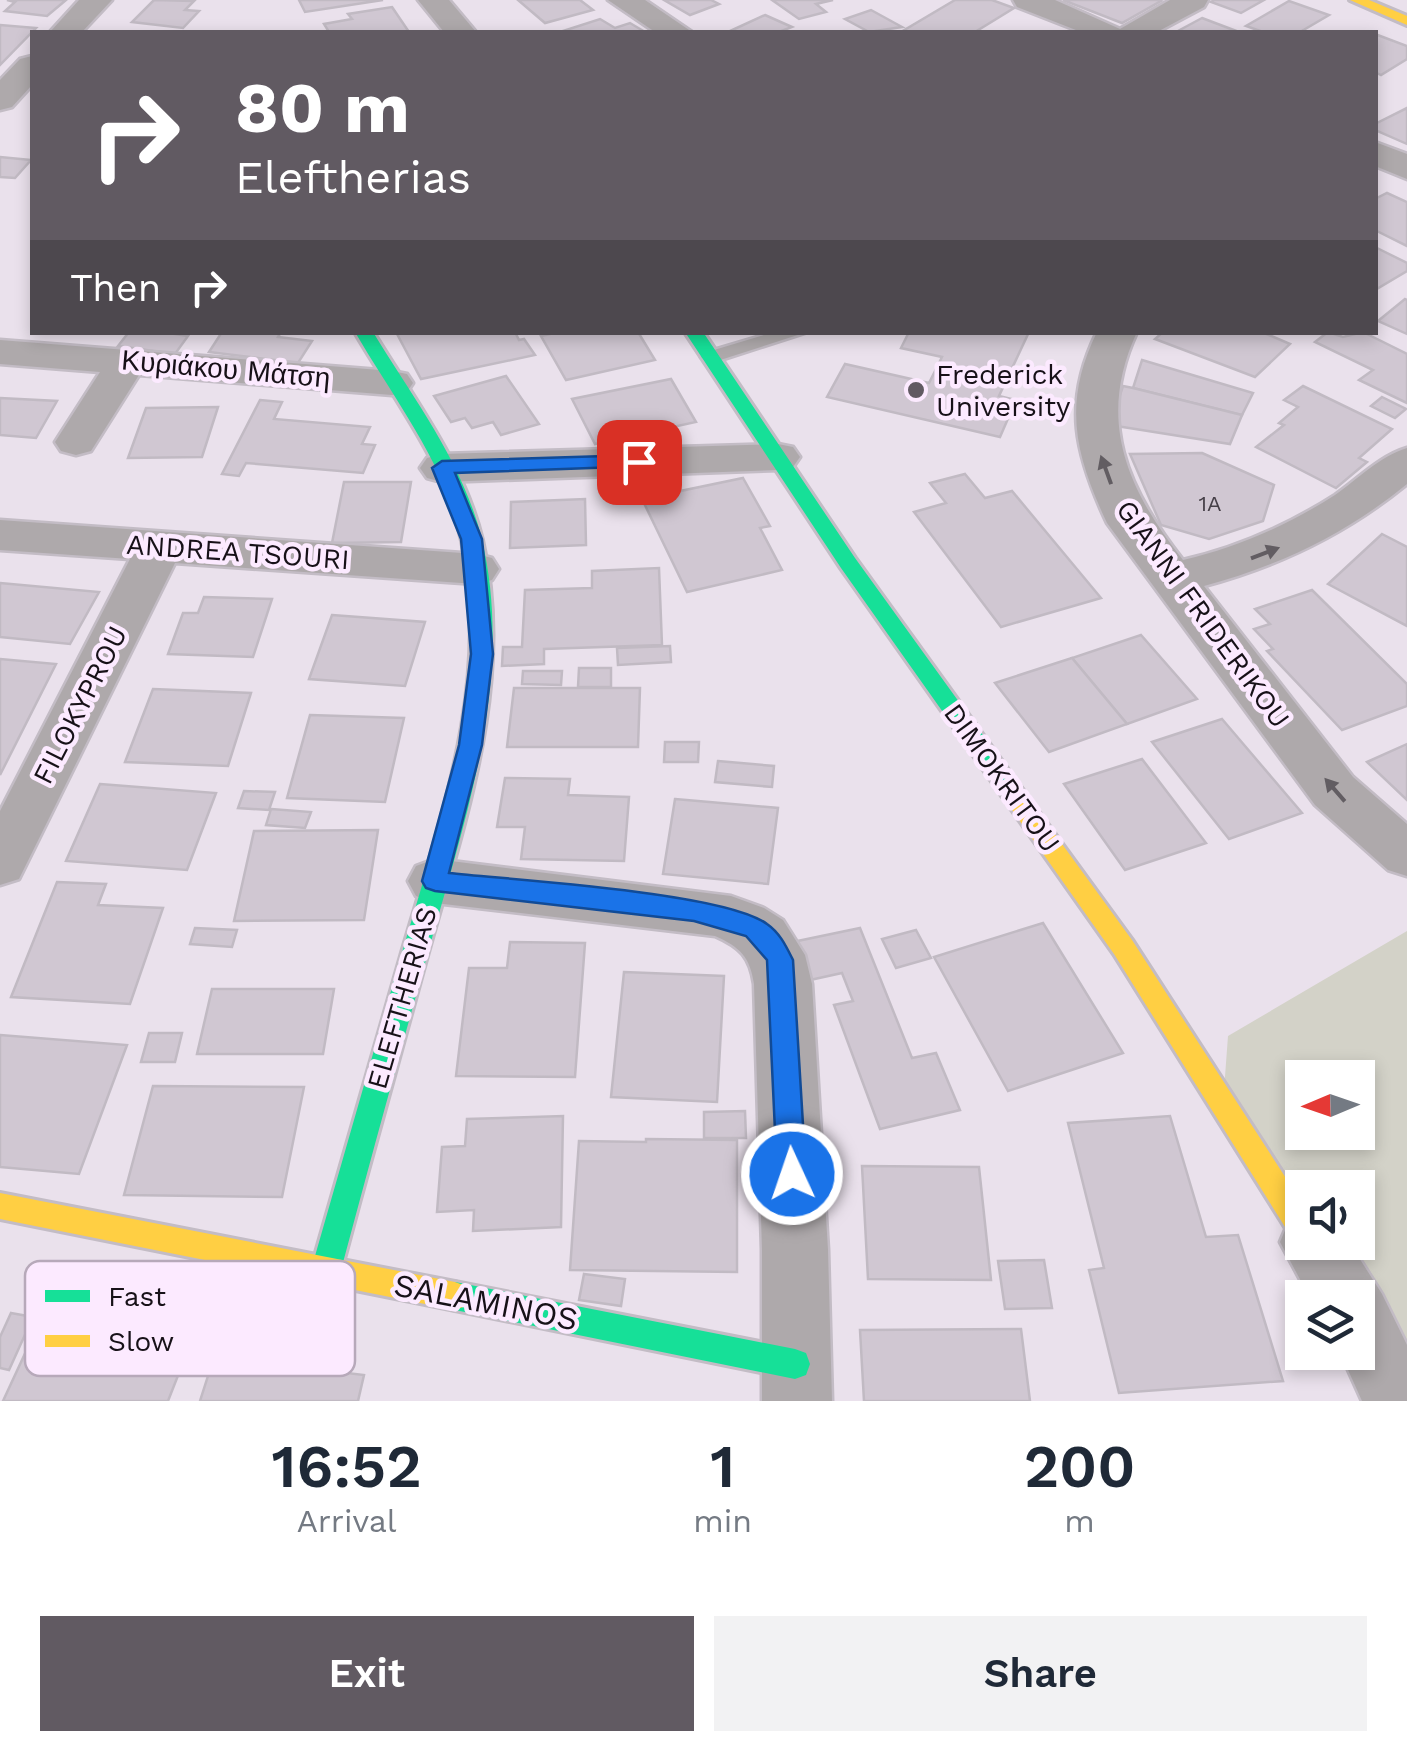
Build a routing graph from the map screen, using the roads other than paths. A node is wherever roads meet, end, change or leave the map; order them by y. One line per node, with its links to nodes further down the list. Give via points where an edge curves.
1 (97, 0): 8 (street)
2 (433, 0): 9 (street)
3 (623, 0): 10 (street)
4 (1028, 0): 11 (street)
5 (1193, 0): 12 (street)
6 (1357, 0): 7 (street)
7 (1407, 21)
8 (67, 30)
9 (458, 30)
10 (673, 30)
11 (1102, 30)
12 (1138, 30)
13 (30, 69): 14 (street)
14 (13, 96)
15 (1378, 154): 16 (street)
16 (1407, 168)
17 (366, 335): 24 (street, ELEFTHERIAS)
18 (696, 335): 22 (street, DIMOKRITOU)
19 (787, 335): 22 (lane)
20 (1115, 335): 32 (street, GIANNI FRIDERIKOU, one-way to 20, via 1130,522 1099,449 1096,388)
21 (29, 346): 23 (street, Κυριάκου Μάτση)
22 (711, 357): 26 (street, DIMOKRITOU)
23 (127, 361): 24 (street, Κυριάκου Μάτση); 25 (street)
24 (392, 383): 28 (street, ELEFTHERIAS)
25 (76, 442)
26 (778, 456): 28 (street); 36 (street, DIMOKRITOU, via 1123,947)
27 (1407, 462): 32 (street, one-way to 27, via 1296,540)
28 (442, 468): 31 (street, ELEFTHERIAS, via 472,539)
29 (0, 535): 30 (street, ANDREA TSOURI)
30 (160, 546): 31 (street, ANDREA TSOURI); 34 (street, FILOKYPROU)
31 (476, 569): 35 (street, ELEFTHERIAS, via 478,700)
32 (1171, 578): 33 (street, GIANNI FRIDERIKOU, one-way to 32, via 1334,791)
33 (1407, 856)
34 (0, 864)
35 (435, 881): 39 (street, ELEFTHERIAS); 42 (street, via 716,914 755,928 772,945 783,984)
36 (1285, 1201)
37 (0, 1206): 38 (street, SALAMINOS)
38 (280, 1261)
39 (329, 1261)
40 (355, 1277): 42 (street, SALAMINOS)
41 (1375, 1353): 43 (street)
42 (796, 1382)
43 (1398, 1401)

